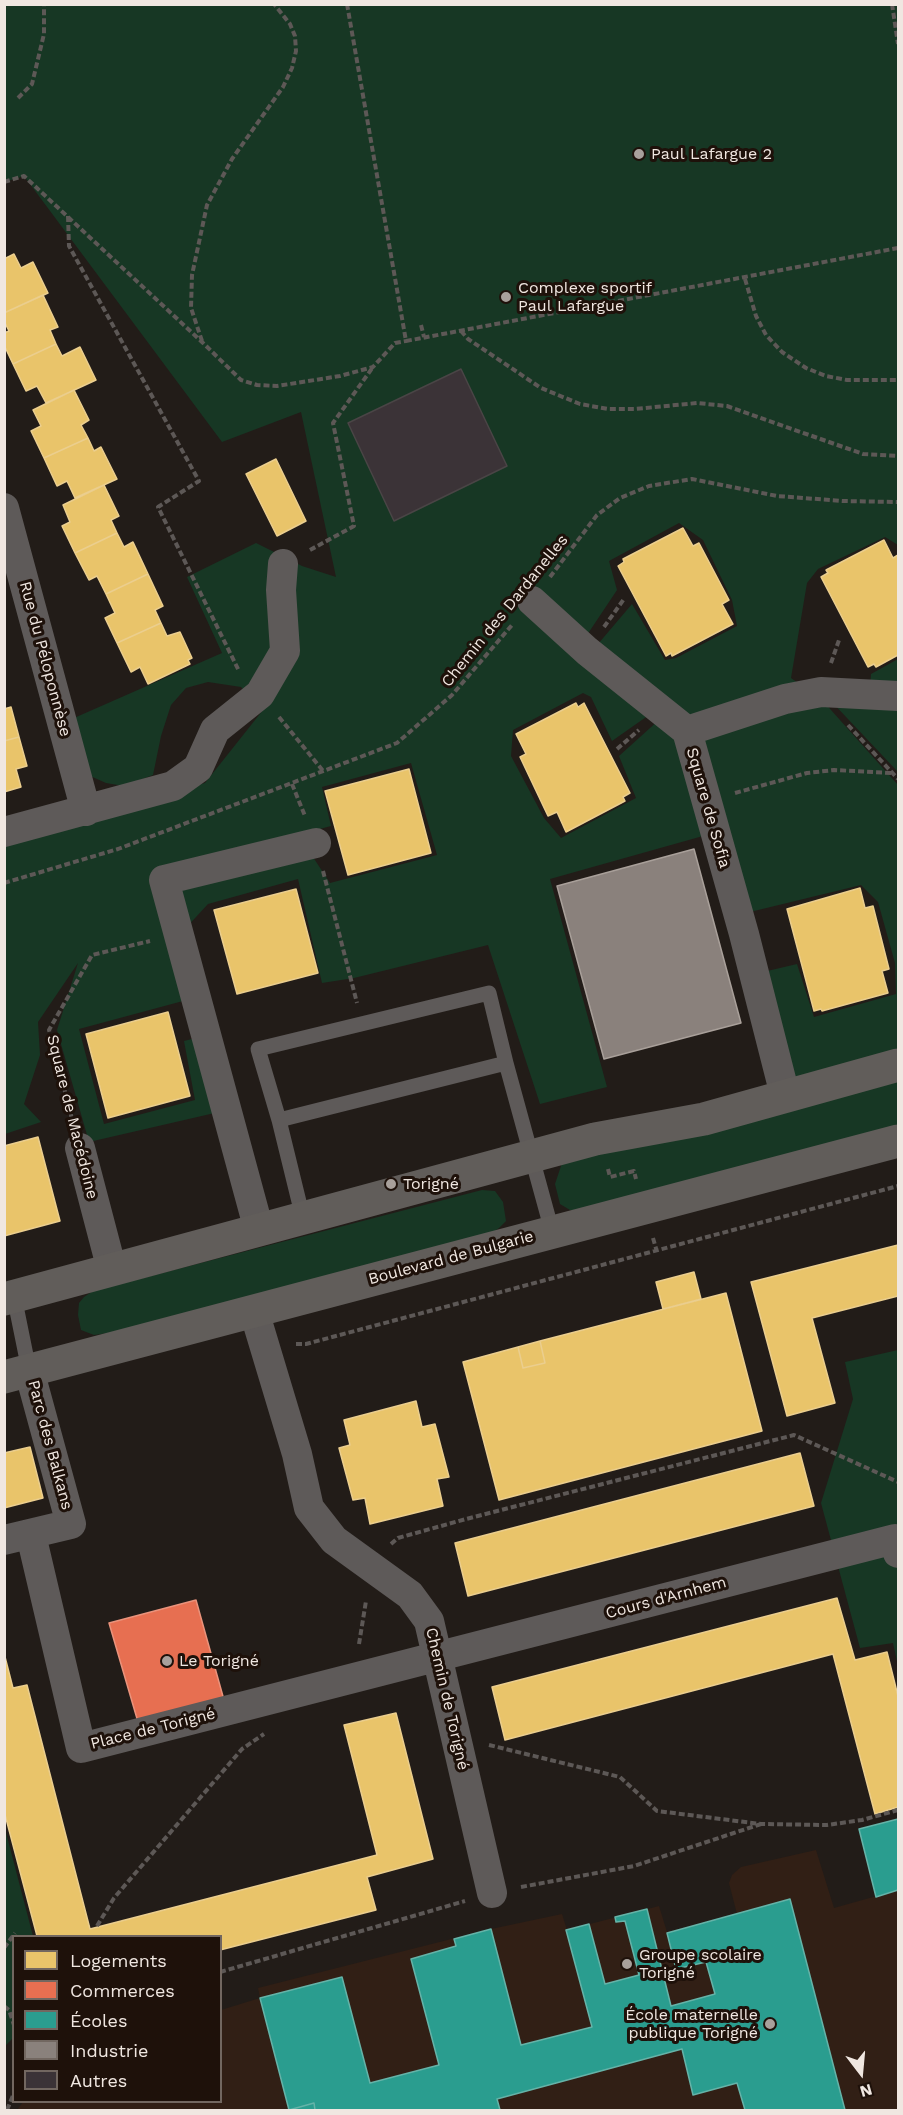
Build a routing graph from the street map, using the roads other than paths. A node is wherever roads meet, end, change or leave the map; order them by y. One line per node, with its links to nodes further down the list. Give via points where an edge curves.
1 (4, 508): 6 (street, Rue du Péloponnèse)
2 (283, 564): 6 (street, via 285,651 260,694 215,730 198,768 173,786)
3 (532, 601): 5 (street)
4 (898, 696): 5 (street, Square de Sofia, via 821,692 785,699)
5 (687, 731): 11 (street, Square de Sofia)
6 (86, 811): 7 (street)
7 (4, 832)
8 (316, 843): 17 (street, via 164,880)
9 (506, 1063): 12 (lane); 12 (lane, via 489,993 258,1049); 15 (lane)
10 (898, 1065): 11 (street)
11 (785, 1095): 15 (street, via 704,1119 595,1139)
12 (279, 1120): 16 (lane)
13 (898, 1141): 18 (street, Boulevard de Bulgarie)
14 (80, 1148): 19 (street, Square de Macédoine)
15 (533, 1156): 16 (street); 18 (lane)
16 (303, 1218): 17 (street)
17 (259, 1230): 19 (street)
18 (552, 1231): 21 (street, Boulevard de Bulgarie)
19 (111, 1270): 20 (street)
20 (9, 1297): 22 (lane)
21 (254, 1311): 22 (street, Boulevard de Bulgarie); 25 (street, Chemin de Torigné, via 309,1508 333,1540 410,1595 429,1621)
22 (17, 1374): 23 (street, Parc des Balkans, via 71,1524)
23 (18, 1538): 25 (street, Place de Torigné, via 81,1748)
24 (897, 1546): 25 (street, Cours d'Arnhem)
25 (438, 1658): 26 (street, Chemin de Torigné)
26 (492, 1893)

